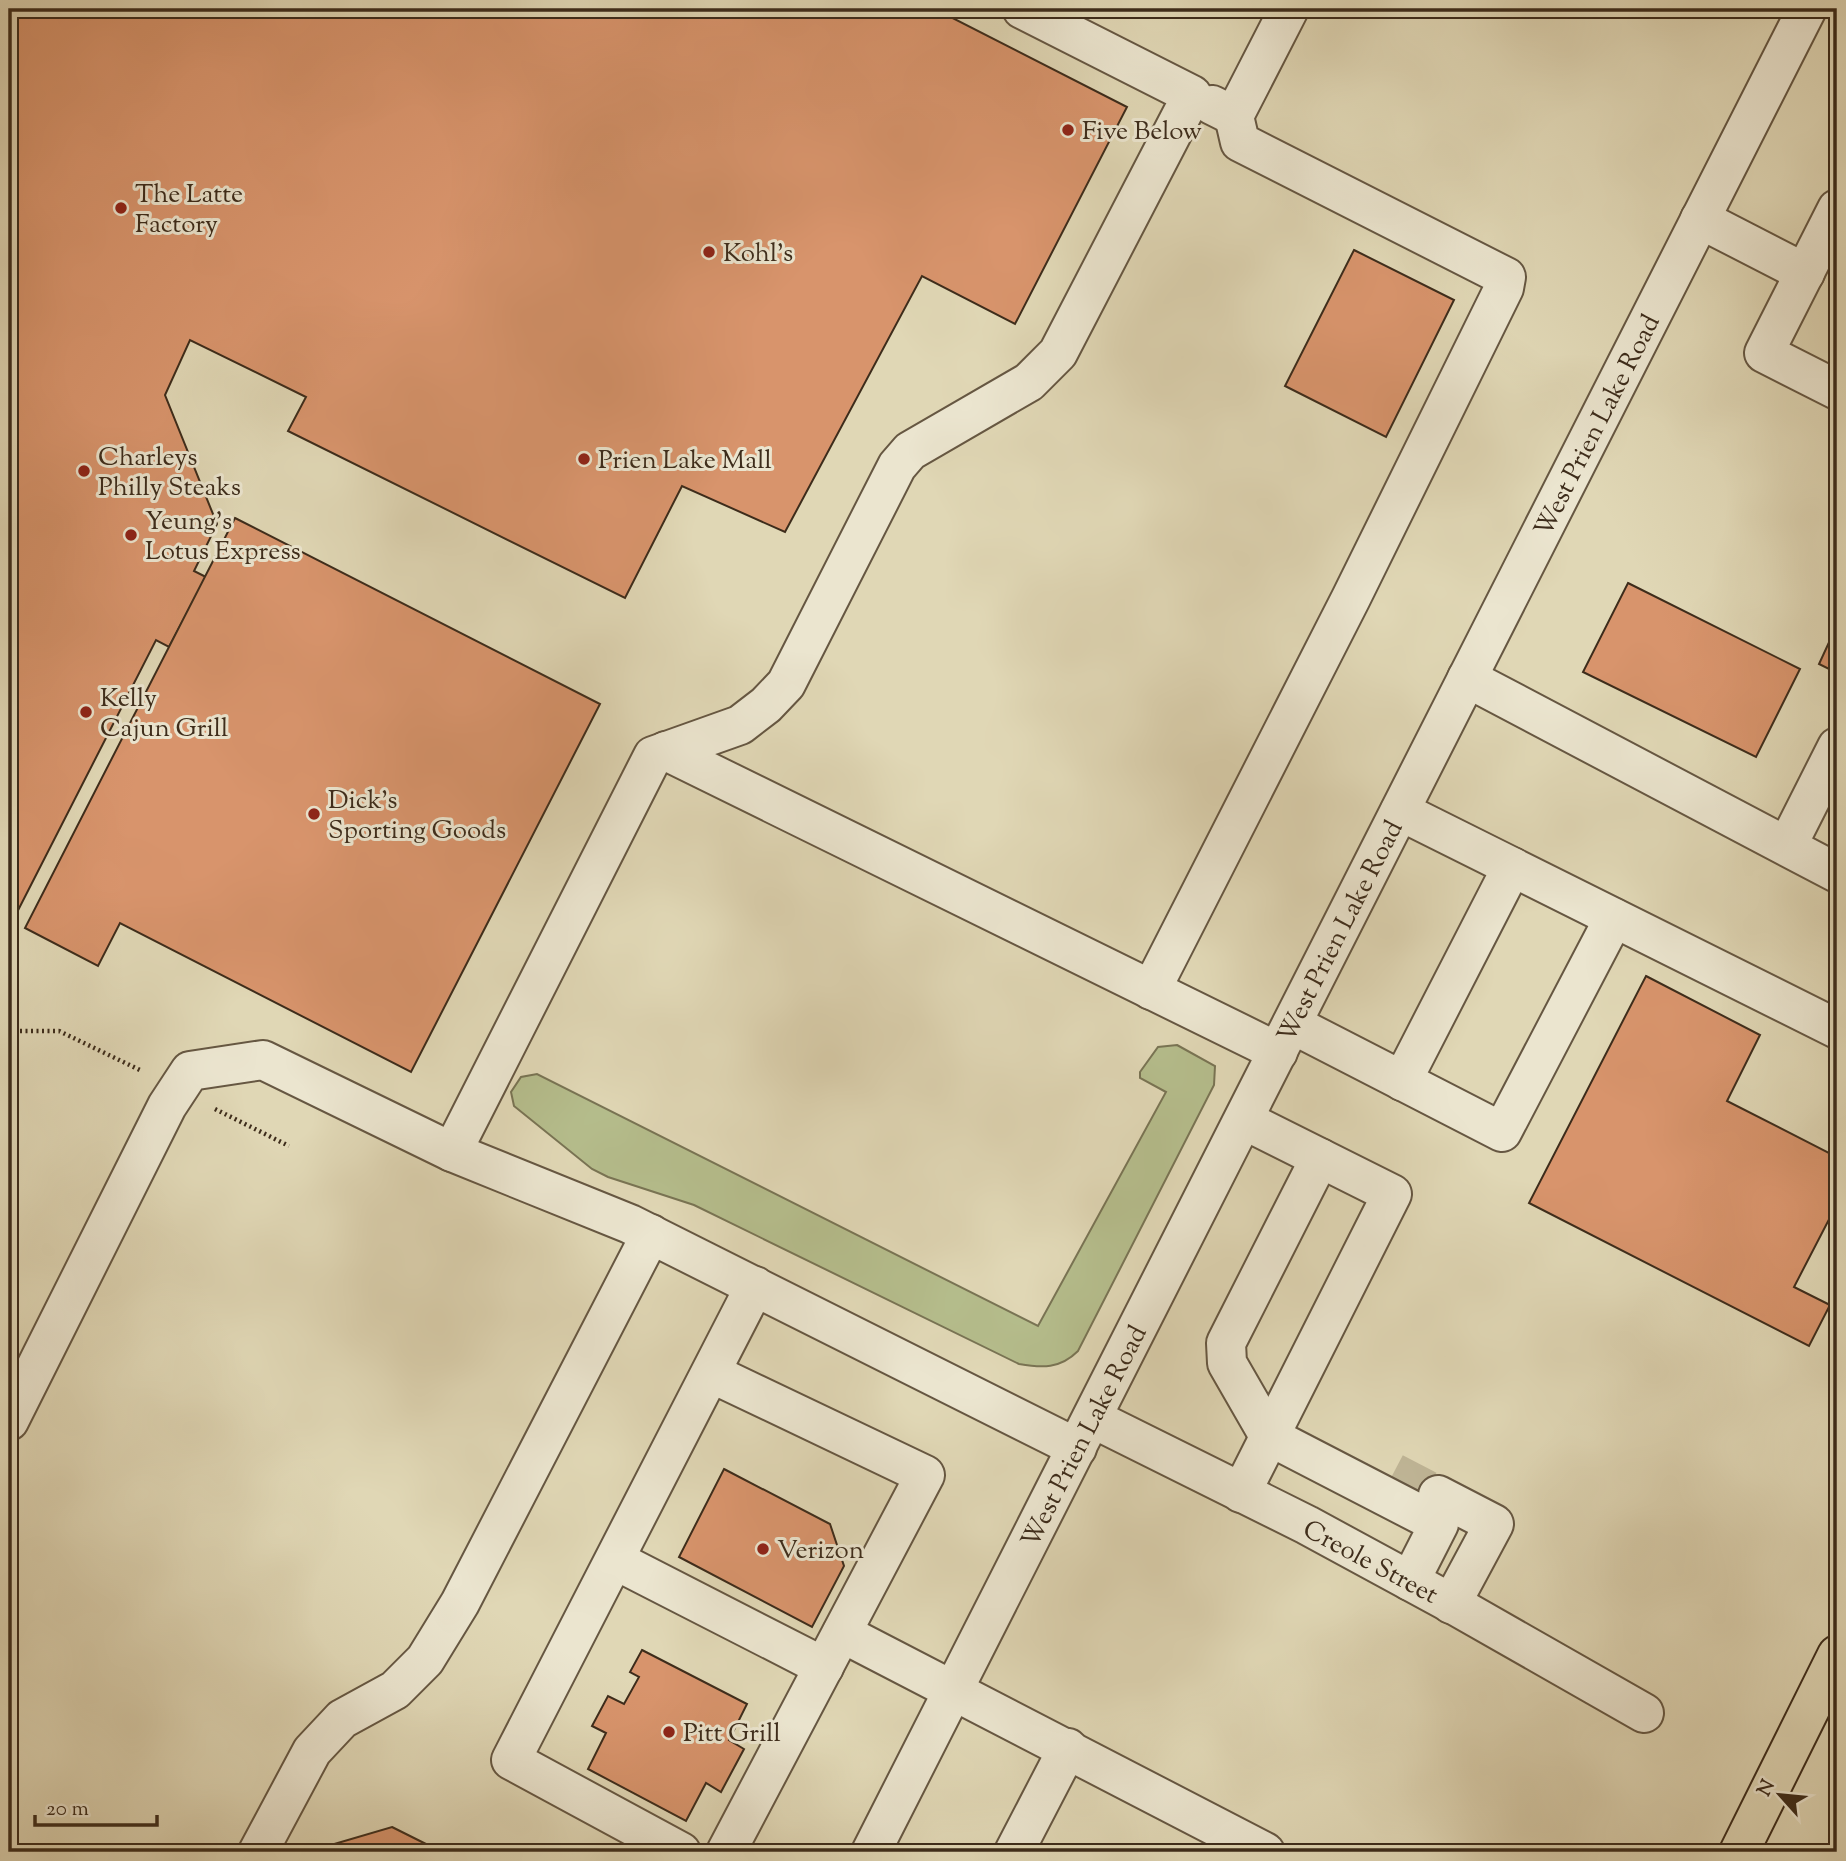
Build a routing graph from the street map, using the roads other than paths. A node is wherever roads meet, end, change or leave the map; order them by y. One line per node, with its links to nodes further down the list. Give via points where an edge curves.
1 (1022, 9): 4 (street)
2 (1289, 9): 5 (street)
3 (1807, 9): 7 (street, West Prien Lake Road)
4 (1192, 95): 5 (street); 12 (street, via 1058,353 1029,382 911,451 897,466 786,684 766,705 740,726)
5 (1234, 116): 18 (street, via 1240,142 1506,277 1403,493)
6 (1837, 209): 8 (street)
7 (1700, 219): 8 (street); 10 (street, West Prien Lake Road)
8 (1805, 273): 9 (street, via 1764,353)
9 (1837, 390)
10 (1467, 678): 13 (street, West Prien Lake Road); 14 (street)
11 (1837, 747): 14 (street)
12 (666, 751): 18 (street); 23 (street, via 653,756)
13 (1400, 811): 15 (street); 20 (street, West Prien Lake Road)
14 (1787, 846): 16 (street)
15 (1513, 867): 17 (street); 21 (street)
16 (1837, 873)
17 (1614, 918): 19 (street); 21 (street, via 1502,1132)
18 (1151, 990): 20 (street)
19 (1837, 1029)
20 (1285, 1038): 21 (street); 22 (street, West Prien Lake Road)
21 (1402, 1081)
22 (1244, 1119): 24 (street); 29 (street, West Prien Lake Road)
23 (452, 1152): 25 (street, Creole Street); 28 (street, Creole Street, via 262,1060 190,1071 167,1106)
24 (1321, 1158): 30 (street, via 1226,1343 1227,1363); 30 (street, via 1392,1194)
25 (651, 1234): 26 (street, Creole Street); 44 (street, via 460,1603 425,1660 395,1690 342,1719 312,1751)
26 (755, 1286): 27 (street); 29 (street, Creole Street)
27 (711, 1373): 35 (street); 38 (street, via 925,1475)
28 (9, 1421)
29 (1084, 1433): 33 (street, Creole Street); 41 (street, West Prien Lake Road)
30 (1269, 1436): 32 (street); 33 (street)
31 (1394, 1472): 32 (street, via 1377,1464)
32 (1352, 1477): 34 (street)
33 (1241, 1493): 36 (street, Creole Street)
34 (1442, 1507): 36 (street); 37 (street, via 1494,1524)
35 (615, 1560): 40 (street); 45 (street, via 511,1760)
36 (1410, 1581): 37 (street, Creole Street)
37 (1451, 1604): 42 (street, Creole Street)
38 (842, 1633): 40 (street); 41 (street)
39 (1837, 1655): 50 (highway)
40 (824, 1667): 46 (street)
41 (954, 1690): 43 (street); 47 (street, West Prien Lake Road)
42 (1644, 1713)
43 (1068, 1748): 48 (street); 49 (street)
44 (258, 1852)
45 (681, 1852)
46 (726, 1852)
47 (871, 1852)
48 (1014, 1852)
49 (1265, 1852)
50 (1739, 1852)

